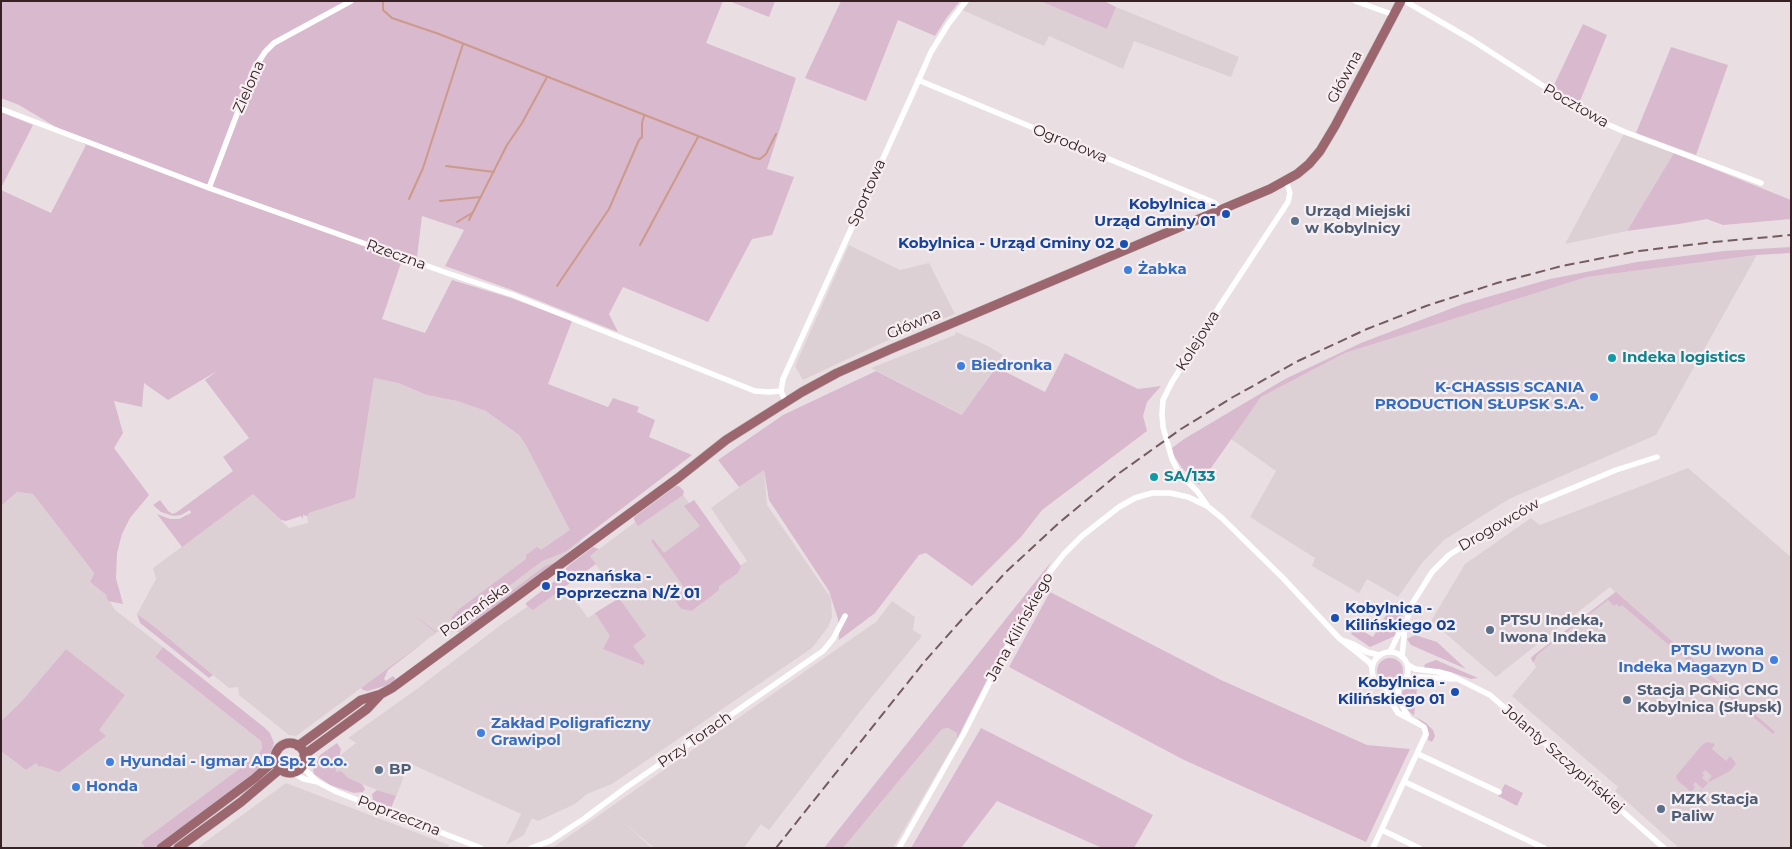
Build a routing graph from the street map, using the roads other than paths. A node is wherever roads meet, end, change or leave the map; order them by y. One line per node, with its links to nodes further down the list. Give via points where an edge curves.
1 (352, 1): 11 (street, Zielona, via 274,43 265,52 254,69)
2 (966, 1): 7 (street, Sportowa, via 930,52)
3 (1355, 1): 6 (street)
4 (1401, 1): 6 (main road, Główna)
5 (1405, 1): 10 (street, Pocztowa, via 1593,118)
6 (1394, 14): 9 (main road, Główna, via 1320,151)
7 (918, 80): 12 (street, Ogrodowa, via 1215,203); 13 (street, Sportowa, via 783,379)
8 (1, 109): 11 (street, Rzeczna)
9 (1286, 181): 12 (main road, Główna); 16 (street, Kolejowa, via 1290,193 1288,202 1163,400 1163,427 1172,459 1179,473)
10 (1761, 183)
11 (209, 188): 13 (street, Rzeczna, via 513,294 755,391)
12 (1220, 210): 14 (main road, Główna, via 873,357)
13 (781, 391): 14 (street)
14 (785, 401): 17 (main road, Główna, via 726,440)
15 (1657, 457): 19 (street, Drogowców, via 1616,470 1522,509 1449,555 1423,585)
16 (1207, 506): 20 (street); 47 (street, Jana Kilińskiego, via 1179,494 1143,495 1112,511 1064,554 1049,573 1015,632 963,735)
17 (584, 547): 30 (main road, Poznańska)
18 (845, 616): 46 (street, Przy Torach, via 823,651 585,818)
19 (1405, 626): 21 (street, Drogowców); 23 (street, Drogowców)
20 (1343, 640): 22 (street); 25 (street)
21 (1390, 652): 22 (street); 23 (street)
22 (1379, 655): 25 (street)
23 (1402, 657): 24 (street)
24 (1408, 665): 26 (street); 27 (street, Jolanty Szczypińskiej)
25 (1372, 667): 29 (street, via 1375,681)
26 (1406, 679): 27 (street, Jolanty Szczypińskiej); 28 (street)
27 (1457, 679): 51 (street, Jolanty Szczypińskiej, via 1494,698)
28 (1398, 688): 29 (street); 31 (street, via 1400,702)
29 (1386, 689): 31 (street, via 1394,708)
30 (381, 694): 32 (main road, Poznańska, via 361,700); 34 (main road, Poznańska, via 367,709)
31 (1408, 718): 33 (street, via 1424,728 1426,734)
32 (298, 746): 34 (main road); 35 (main road, via 283,745 276,751)
33 (1418, 754): 40 (street); 41 (street)
34 (304, 755): 36 (main road)
35 (275, 760): 37 (main road); 43 (main road)
36 (302, 767): 38 (main road); 39 (street, Poprzeczna)
37 (280, 769): 38 (main road); 44 (main road)
38 (293, 772): 39 (street, Poprzeczna)
39 (318, 782): 45 (street, Poprzeczna)
40 (1404, 782): 42 (street); 50 (street)
41 (1499, 792)
42 (1382, 830): 48 (street); 49 (street)
43 (161, 848)
44 (178, 848)
45 (481, 848)
46 (531, 848)
47 (899, 848)
48 (1373, 848)
49 (1419, 848)
50 (1544, 848)
51 (1664, 848)

